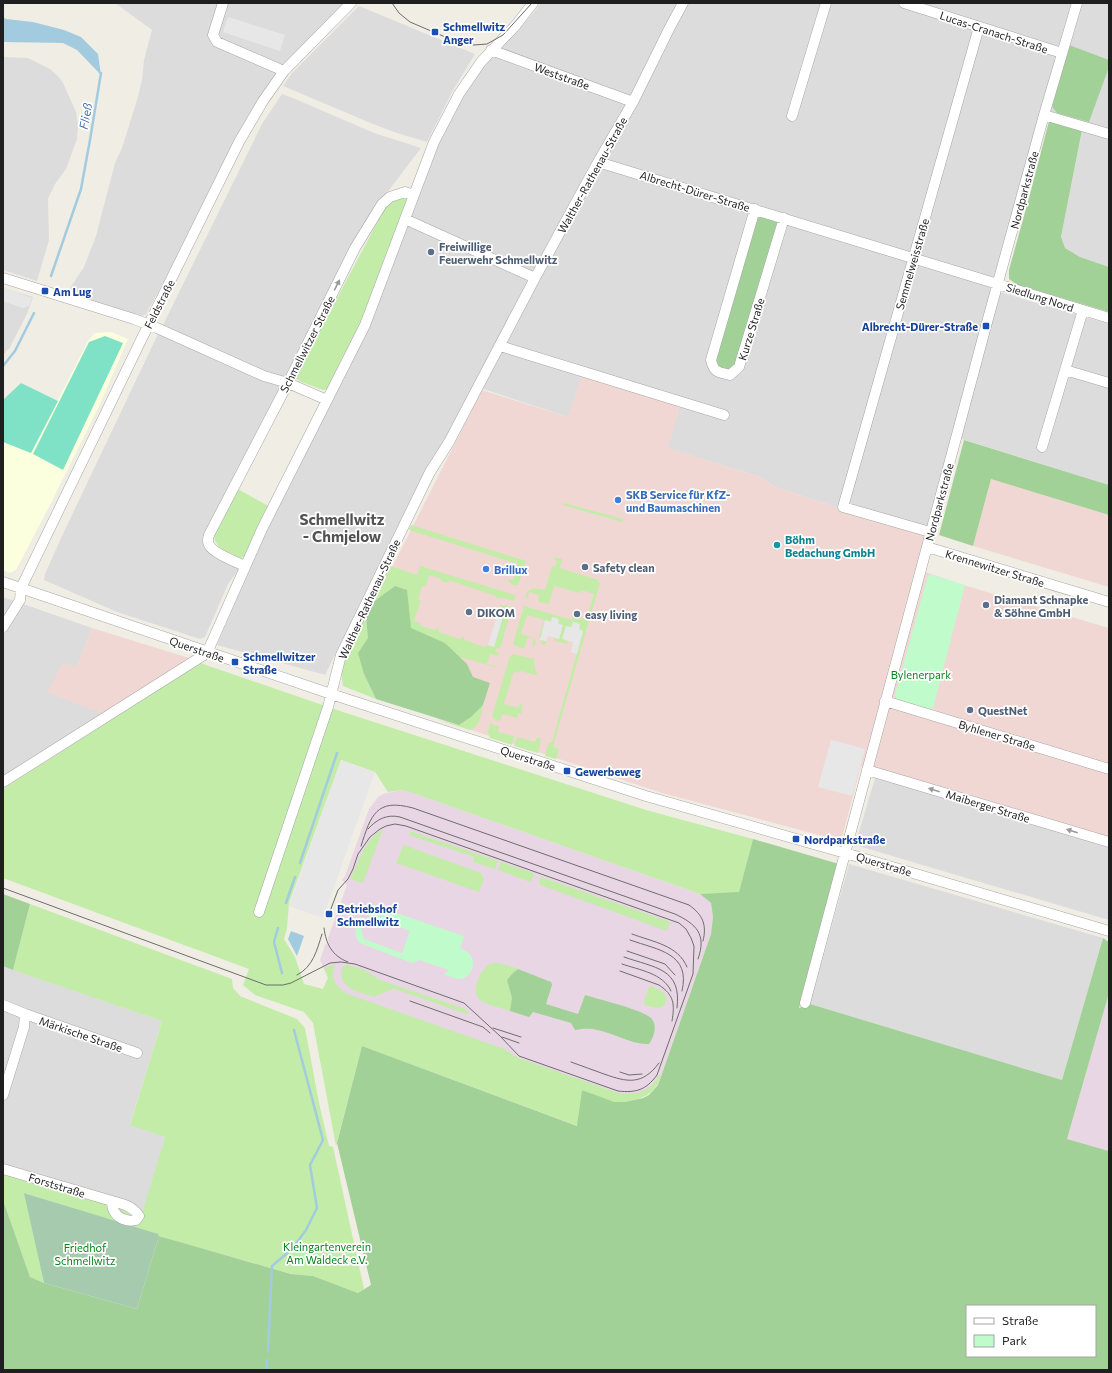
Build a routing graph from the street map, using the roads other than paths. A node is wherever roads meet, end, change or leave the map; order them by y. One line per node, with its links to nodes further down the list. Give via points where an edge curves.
1 (223, 3): 11 (street, via 212,35 214,39)
2 (351, 3): 11 (street, Feldstraße)
3 (533, 3): 9 (street)
4 (683, 3): 12 (street, Walther-Rathenau-Straße)
5 (826, 3): 14 (street)
6 (904, 3): 8 (street, Lucas-Cranach-Straße)
7 (1077, 3): 10 (street, Nordparkstraße)
8 (979, 27): 10 (street, Lucas-Cranach-Straße); 21 (street, Semmelweisstraße)
9 (491, 50): 12 (street, Weststraße); 17 (street, via 459,94 446,117)
10 (1062, 53): 13 (street, Nordparkstraße)
11 (284, 71): 27 (street, Feldstraße, via 239,142)
12 (633, 102): 16 (street, Walther-Rathenau-Straße)
13 (1044, 115): 15 (street); 24 (street, Nordparkstraße)
14 (792, 116)
15 (1109, 134)
16 (598, 162): 18 (street, Albrecht-Dürer-Straße); 23 (street, Walther-Rathenau-Straße)
17 (414, 194): 20 (street); 30 (street, Schmellwitzer Straße, one-way to 17, via 355,248 382,204 390,197 405,192)
18 (755, 209): 19 (street, Albrecht-Dürer-Straße); 19 (street, Kurze Straße, via 711,360 716,371 730,375 739,368)
19 (784, 218): 21 (street, Albrecht-Dürer-Straße)
20 (405, 219): 23 (street); 32 (street, via 365,325)
21 (913, 257): 24 (street, Albrecht-Dürer-Straße); 35 (street, Semmelweisstraße, via 843,507)
22 (3, 278): 27 (street)
23 (535, 278): 28 (street, Walther-Rathenau-Straße)
24 (998, 283): 25 (street, Siedlung Nord); 35 (street, Nordparkstraße)
25 (1083, 310): 26 (street, Siedlung Nord); 29 (street, Siedlung Nord)
26 (1109, 318)
27 (148, 325): 30 (street, via 264,376); 39 (street, Feldstraße)
28 (500, 346): 33 (street); 43 (street, Walther-Rathenau-Straße, via 416,500 341,655)
29 (1065, 370): 31 (street); 34 (street, Siedlung Nord)
30 (288, 383): 32 (street); 37 (street, Schmellwitzer Straße, via 207,539 214,550)
31 (1109, 383)
32 (327, 400): 37 (street)
33 (724, 415)
34 (1042, 447)
35 (930, 532): 36 (street, Nordparkstraße)
36 (927, 547): 40 (street, Krennewitzer Straße); 44 (street, Nordparkstraße)
37 (245, 566): 42 (street)
38 (3, 582): 39 (street, Querstraße)
39 (21, 588): 41 (street, Feldstraße, via 20,600); 42 (street, Querstraße)
40 (1109, 602)
41 (3, 627)
42 (207, 653): 43 (street, Querstraße); 47 (street)
43 (331, 694): 49 (street, Querstraße, via 646,796); 50 (street, Walther-Rathenau-Straße)
44 (885, 702): 45 (street, Byhlener Straße); 46 (street, Nordparkstraße)
45 (1109, 769)
46 (867, 770): 48 (street, Maiberger Straße, one-way to 46); 49 (street, Nordparkstraße)
47 (3, 782)
48 (1109, 842)
49 (845, 853): 51 (street, Querstraße); 52 (street, Nordparkstraße)
50 (259, 912)
51 (1109, 931)
52 (805, 1003)
53 (3, 1005): 54 (street, Märkische Straße)
54 (25, 1014): 55 (street, Märkische Straße); 56 (street, via 24,1027)
55 (137, 1053)
56 (3, 1095)
57 (3, 1169): 58 (street, Forststraße)
58 (112, 1201)

